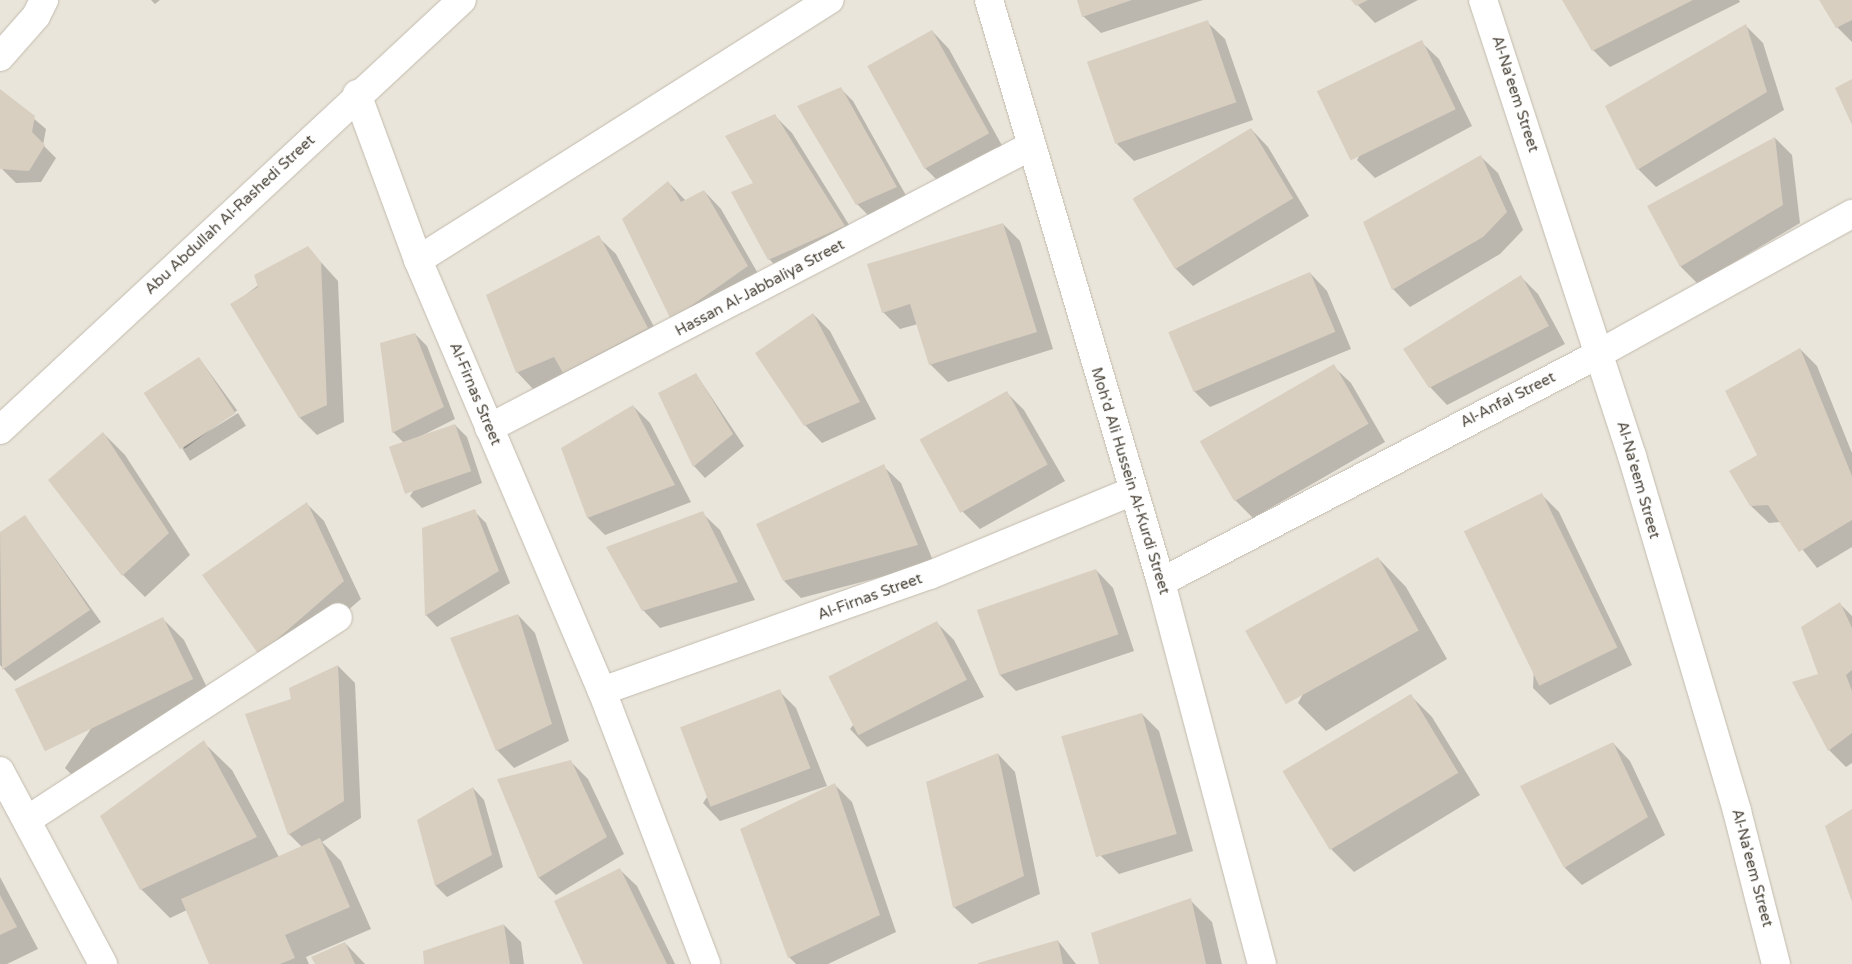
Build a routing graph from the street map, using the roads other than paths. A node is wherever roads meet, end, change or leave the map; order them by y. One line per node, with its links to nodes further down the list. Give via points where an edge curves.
1 (44, 0): 6 (street, via 36,16)
2 (462, 0): 7 (street, Abu Abdullah Al-Rashedi Street)
3 (830, 0): 10 (street)
4 (989, 0): 8 (street, Moh'd Ali Hussein Al-Kurdi Street)
5 (1483, 0): 11 (street, Al-Na'eem Street)
6 (0, 57)
7 (357, 94): 10 (street, Al-Firnas Street); 13 (street, Abu Abdullah Al-Rashedi Street)
8 (1031, 146): 12 (street, Hassan Al-Jabbaliya Street); 14 (street, Moh'd Ali Hussein Al-Kurdi Street)
9 (1852, 214): 11 (street, Al-Anfal Street)
10 (418, 260): 12 (street, Al-Firnas Street)
11 (1600, 353): 15 (street, Al-Anfal Street); 23 (street, Al-Na'eem Street, via 1737,811)
12 (489, 428): 17 (street, Al-Firnas Street)
13 (0, 430)
14 (1133, 492): 15 (street, Moh'd Ali Hussein Al-Kurdi Street); 17 (street, Al-Firnas Street, via 930,575)
15 (1161, 582): 22 (street, Moh'd Ali Hussein Al-Kurdi Street)
16 (338, 617): 19 (street)
17 (602, 691): 21 (street, Al-Firnas Street)
18 (0, 771): 19 (street)
19 (27, 820): 20 (street)
20 (103, 964)
21 (706, 964)
22 (1262, 964)
23 (1776, 964)

